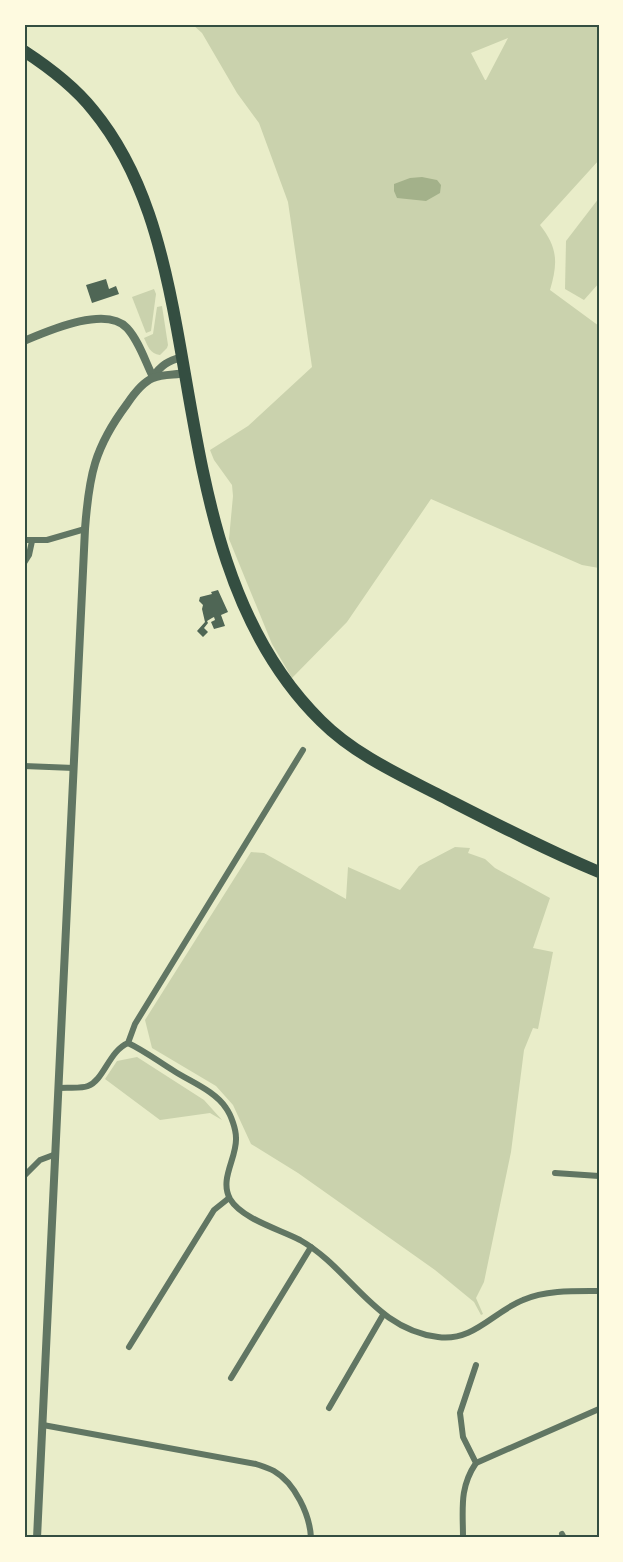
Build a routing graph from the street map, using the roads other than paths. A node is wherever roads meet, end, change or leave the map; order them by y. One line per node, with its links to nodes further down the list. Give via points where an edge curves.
1 (24, 51): 3 (highway, via 77,92 104,123 128,163 164,262)
2 (24, 341): 5 (street, via 59,327 109,318 126,326)
3 (182, 357): 4 (highway); 5 (street, via 168,361)
4 (185, 373): 5 (street); 13 (highway, via 226,559 256,634 291,687 334,733 370,758 514,834)
5 (153, 378): 6 (street, via 130,400 101,443 89,482)
6 (85, 529): 8 (street); 12 (street)
7 (24, 540): 8 (street)
8 (32, 541): 9 (street)
9 (24, 563)
10 (303, 750): 14 (street, via 135,1024)
11 (24, 766): 12 (street)
12 (74, 768): 15 (street)
13 (599, 872)
14 (128, 1043): 15 (street, via 121,1046 88,1086); 20 (street, via 200,1086 226,1107 236,1138 226,1179)
15 (59, 1088): 16 (street)
16 (56, 1155): 18 (street, via 40,1160); 29 (street)
17 (555, 1173): 19 (street)
18 (24, 1176)
19 (599, 1176)
20 (229, 1198): 21 (street, via 246,1215); 24 (street, via 209,1217)
21 (311, 1247): 23 (street); 26 (street)
22 (599, 1291): 23 (street, via 530,1297 472,1332 451,1338 422,1334)
23 (383, 1315): 27 (street)
24 (129, 1347)
25 (476, 1365): 30 (street, via 460,1413 463,1437)
26 (231, 1378)
27 (329, 1408)
28 (599, 1409): 30 (street)
29 (43, 1425): 31 (street); 32 (street, via 256,1464 276,1472 303,1505)
30 (476, 1463): 33 (street, via 463,1490)
31 (37, 1538)
32 (311, 1538)
33 (463, 1538)

